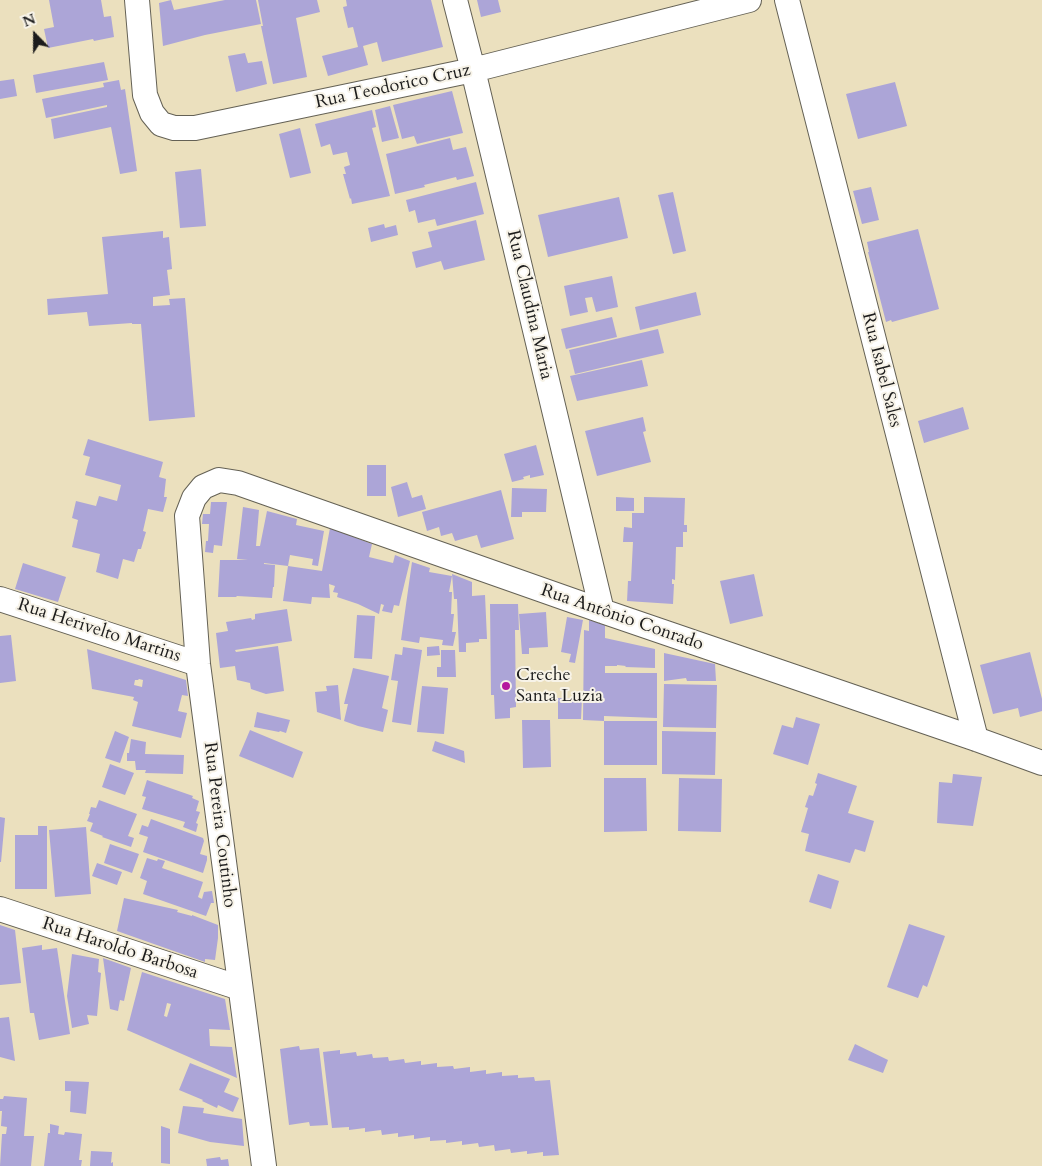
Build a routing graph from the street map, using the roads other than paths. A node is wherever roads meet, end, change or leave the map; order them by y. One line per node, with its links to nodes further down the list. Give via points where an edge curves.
1 (137, 0): 5 (street, Rua Teodorico Cruz, via 145,95 152,113 161,124 174,128 195,128)
2 (455, 0): 5 (street, Rua Claudina Maria)
3 (749, 0): 5 (street, Rua Teodorico Cruz)
4 (787, 0): 10 (street, Rua Isabel Sales)
5 (473, 70): 8 (street, Rua Claudina Maria)
6 (203, 487): 8 (street, Rua Antônio Conrado, via 219,480 238,483); 9 (street, Rua Pereira Coutinho, via 194,498 187,516)
7 (0, 599): 9 (street, Rua Herivelto Martins)
8 (602, 611): 10 (street, Rua Antônio Conrado)
9 (198, 664): 13 (street, Rua Pereira Coutinho)
10 (976, 739): 11 (street, Rua Antônio Conrado)
11 (1042, 763)
12 (0, 909): 13 (street, Rua Haroldo Barbosa)
13 (240, 988): 14 (street, Rua Pereira Coutinho)
14 (264, 1166)

